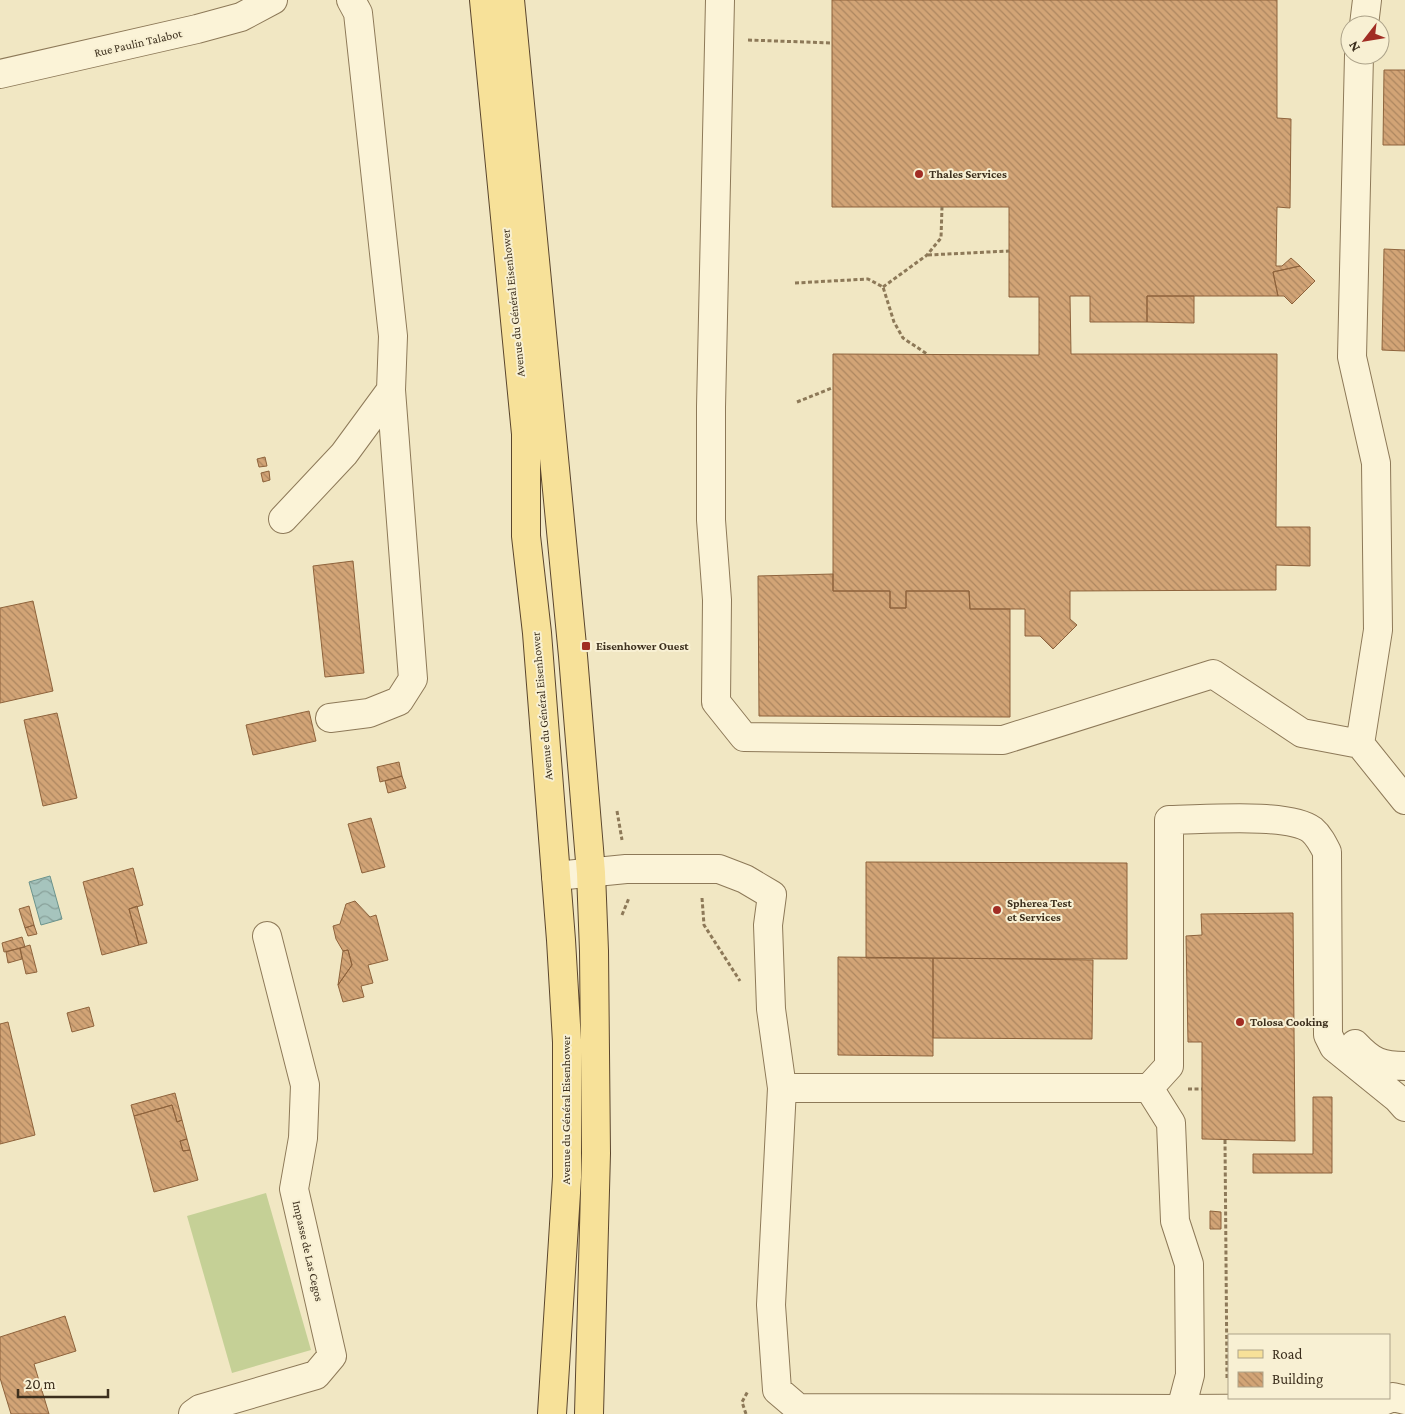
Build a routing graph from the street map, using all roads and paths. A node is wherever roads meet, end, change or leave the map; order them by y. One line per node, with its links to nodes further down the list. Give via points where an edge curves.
1 (273, 0): 11 (street, Rue Paulin Talabot, via 241,16 197,29)
2 (351, 0): 19 (street, via 358,13 392,326)
3 (484, 0): 27 (main road, Avenue du Général Eisenhower, via 526,434 526,536)
4 (510, 0): 26 (main road, Avenue du Général Eisenhower)
5 (720, 0): 8 (street)
6 (1368, 0): 7 (street)
7 (1366, 15)
8 (719, 39): 9 (path); 23 (street, via 711,407 711,520 717,600 716,702 744,737 1003,740 1213,674 1302,733)
9 (832, 43)
10 (1359, 65): 23 (street, via 1352,357 1376,464 1378,630)
11 (0, 74)
12 (942, 207): 14 (path, via 942,238)
13 (1009, 250): 14 (path)
14 (927, 255): 16 (path)
15 (795, 283): 16 (path, via 868,279)
16 (883, 288): 17 (path, via 903,338)
17 (926, 354)
18 (832, 388): 20 (path)
19 (391, 390): 21 (street, via 344,454); 22 (street, via 413,679 399,701 369,712)
20 (797, 402)
21 (282, 519)
22 (330, 718)
23 (1360, 744): 24 (street)
24 (1405, 800)
25 (1276, 820): 33 (street, via 1291,815 1313,815 1334,825 1339,833 1343,1032 1367,1056 1384,1066); 35 (street, via 1169,820 1169,1066); 36 (street, via 1311,830 1327,852 1328,1035 1334,1047)
26 (591, 874): 27 (street); 34 (street, via 634,869 719,869 772,895 768,925 771,1009); 46 (main road, Avenue du Général Eisenhower, via 596,1153)
27 (556, 876): 45 (main road, Avenue du Général Eisenhower, via 567,1042 567,1178)
28 (701, 893): 32 (path, via 704,925)
29 (637, 898): 30 (path)
30 (628, 903)
31 (267, 936): 44 (street, Impasse de Las Cegos, via 305,1085 303,1138 294,1189 332,1356 316,1376 200,1409)
32 (744, 988)
33 (1405, 1066)
34 (782, 1088): 35 (street); 42 (street, via 771,1305 777,1390 798,1408)
35 (1149, 1088): 42 (street, via 1172,1124 1175,1221 1189,1264 1190,1375)
36 (1405, 1107)
37 (1226, 1140): 43 (path)
38 (751, 1386): 47 (path, via 742,1402)
39 (1390, 1397): 41 (street)
40 (1386, 1399): 43 (street, via 1366,1408)
41 (1405, 1400)
42 (1181, 1409): 43 (street)
43 (1227, 1409)
44 (193, 1414)
45 (552, 1414)
46 (589, 1414)
47 (746, 1414)

